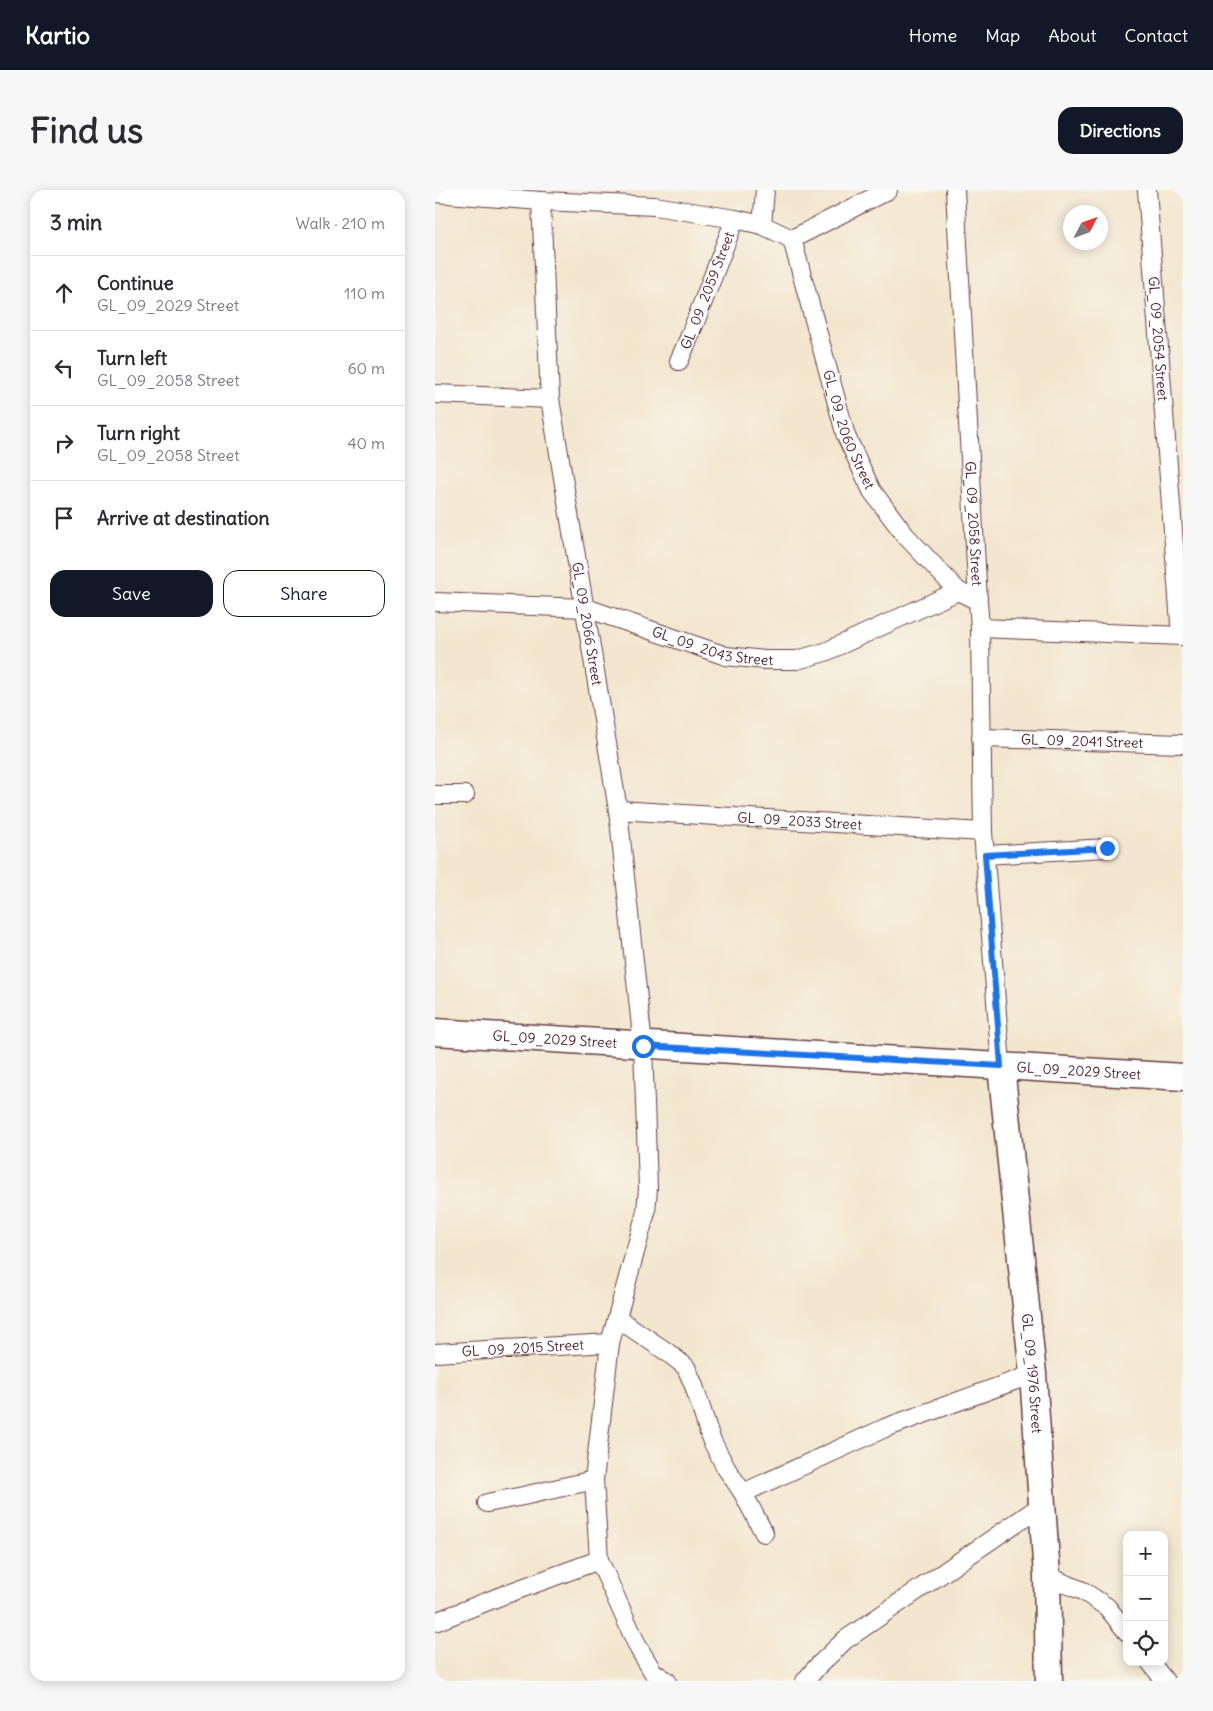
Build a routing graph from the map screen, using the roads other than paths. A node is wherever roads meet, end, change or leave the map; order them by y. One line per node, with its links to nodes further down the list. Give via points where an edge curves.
1 (765, 190): 8 (street)
2 (888, 190): 9 (street)
3 (955, 190): 14 (street, GL_09_2058 Street)
4 (1147, 190): 18 (street, GL_09_2054 Street)
5 (435, 193): 6 (street, GL_09_2059 Street)
6 (541, 201): 7 (street, GL_09_2059 Street, via 655,206); 12 (street, GL_09_2066 Street)
7 (735, 219): 8 (street, GL_09_2059 Street); 10 (street, GL_09_2059 Street)
8 (762, 225): 9 (street, GL_09_2059 Street)
9 (792, 239): 13 (street, GL_09_2060 Street, via 846,436 861,468 872,491 905,535)
10 (679, 361)
11 (435, 394): 12 (street)
12 (550, 399): 16 (street, GL_09_2066 Street)
13 (958, 590): 14 (street); 16 (street, GL_09_2043 Street, via 825,652 797,660 726,656)
14 (978, 601): 17 (street, GL_09_2058 Street)
15 (435, 602): 16 (street, GL_09_2043 Street)
16 (586, 608): 23 (street, GL_09_2066 Street)
17 (981, 628): 18 (street); 19 (street, GL_09_2058 Street)
18 (1182, 636)
19 (981, 738): 20 (street, GL_09_2041 Street); 24 (street, GL_09_2058 Street)
20 (1183, 744)
21 (435, 795): 22 (street)
22 (465, 795)
23 (618, 810): 24 (street, GL_09_2033 Street); 28 (street, GL_09_2066 Street)
24 (983, 832): 26 (street, GL_09_2058 Street)
25 (1107, 848): 26 (street)
26 (985, 855): 29 (street, GL_09_2058 Street)
27 (435, 1032): 28 (main road, GL_09_2029 Street)
28 (643, 1046): 29 (main road, GL_09_2029 Street); 31 (street, GL_09_2066 Street, via 646,1212)
29 (1001, 1066): 30 (main road, GL_09_2029 Street); 34 (main road, GL_09_1976 Street)
30 (1183, 1077)
31 (617, 1318): 32 (street, GL_09_2066 Street); 36 (street, via 686,1367 711,1439)
32 (610, 1344): 33 (street, GL_09_2015 Street); 35 (street, GL_09_2066 Street)
33 (435, 1352)
34 (1033, 1374): 36 (street, via 885,1428); 38 (main road, GL_09_1976 Street)
35 (594, 1480): 37 (street); 40 (street, GL_09_2066 Street)
36 (743, 1493): 39 (street)
37 (487, 1503)
38 (1042, 1505): 41 (main road, GL_09_1976 Street); 46 (street, via 845,1640)
39 (763, 1533)
40 (599, 1560): 42 (street); 45 (street, via 638,1646 653,1672)
41 (1047, 1576): 43 (street, via 1083,1591 1107,1607); 47 (main road, GL_09_1976 Street)
42 (435, 1622)
43 (1123, 1627)
44 (1153, 1666): 48 (street)
45 (667, 1681)
46 (805, 1681)
47 (1049, 1681)
48 (1165, 1681)

